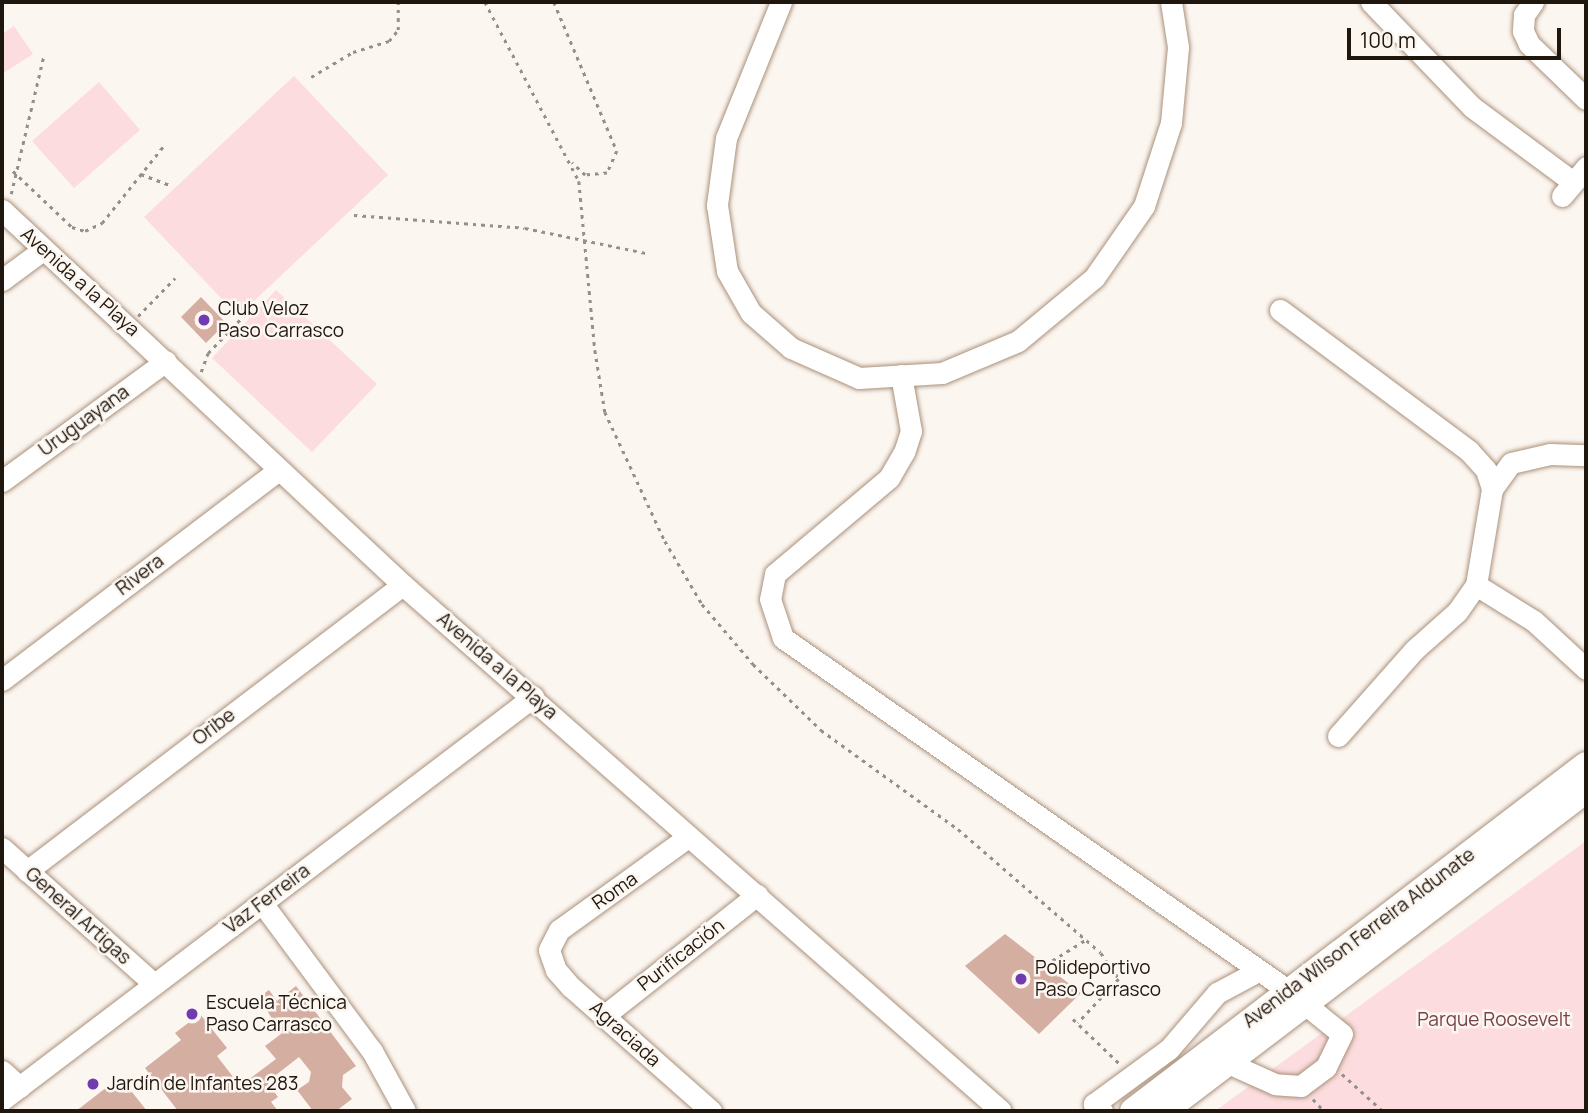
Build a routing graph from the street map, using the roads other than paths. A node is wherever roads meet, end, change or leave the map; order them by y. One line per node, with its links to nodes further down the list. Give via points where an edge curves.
1 (781, 2): 12 (street, via 726,138 717,205 727,271 751,313 791,348 859,378)
2 (1171, 2): 12 (street, via 1178,47 1171,123 1144,206 1094,278 1018,341 942,373)
3 (1371, 2): 6 (street, via 1472,107)
4 (1533, 2): 5 (street, via 1524,15 1523,31 1529,44)
5 (1586, 99)
6 (1574, 182)
7 (8, 216): 8 (street, Avenida a la Playa)
8 (44, 248): 9 (street); 11 (street, Avenida a la Playa)
9 (2, 280)
10 (1280, 310): 16 (street, via 1469,451 1486,470)
11 (166, 361): 14 (street, Avenida a la Playa); 15 (street, Uruguayana)
12 (901, 375): 31 (street, via 911,431 904,452 889,478 775,574 769,599 783,638)
13 (1586, 455): 16 (street, via 1550,454 1511,463)
14 (277, 471): 18 (street, Avenida a la Playa); 20 (street, Rivera)
15 (2, 481)
16 (1492, 489): 17 (street)
17 (1476, 584): 19 (street, via 1534,621); 22 (street, via 1457,612 1414,650)
18 (402, 585): 21 (street, Avenida a la Playa); 27 (street, Oribe)
19 (1586, 669)
20 (2, 680)
21 (533, 697): 25 (street, Avenida a la Playa); 29 (street, Vaz Ferreira)
22 (1338, 736)
23 (1586, 765): 33 (main road, Avenida Wilson Ferreira Aldunate)
24 (1586, 790): 33 (main road, Avenida Wilson Ferreira Aldunate)
25 (688, 837): 28 (street, Avenida a la Playa); 30 (street, Roma, via 559,930)
26 (2, 848): 27 (street, General Artigas)
27 (27, 870): 32 (street, General Artigas)
28 (757, 895): 34 (street, Purificación); 42 (street, Avenida a la Playa)
29 (262, 903): 32 (street, Vaz Ferreira); 40 (street, via 372,1051)
30 (549, 950): 34 (street, Agraciada, via 556,970)
31 (1258, 971): 33 (street); 39 (street, via 1217,993 1169,1049)
32 (154, 984): 37 (street, Vaz Ferreira)
33 (1297, 998): 35 (main road, Avenida Wilson Ferreira Aldunate); 35 (street, via 1342,1034 1326,1067 1301,1086 1275,1084); 43 (main road, Avenida Wilson Ferreira Aldunate)
34 (606, 1015): 41 (street, Agraciada)
35 (1228, 1063): 44 (main road, Avenida Wilson Ferreira Aldunate)
36 (2, 1071): 37 (street)
37 (20, 1087): 38 (street, Vaz Ferreira)
38 (2, 1100)
39 (1094, 1109)
40 (405, 1111)
41 (711, 1111)
42 (1001, 1111)
43 (1133, 1111)
44 (1164, 1111)

